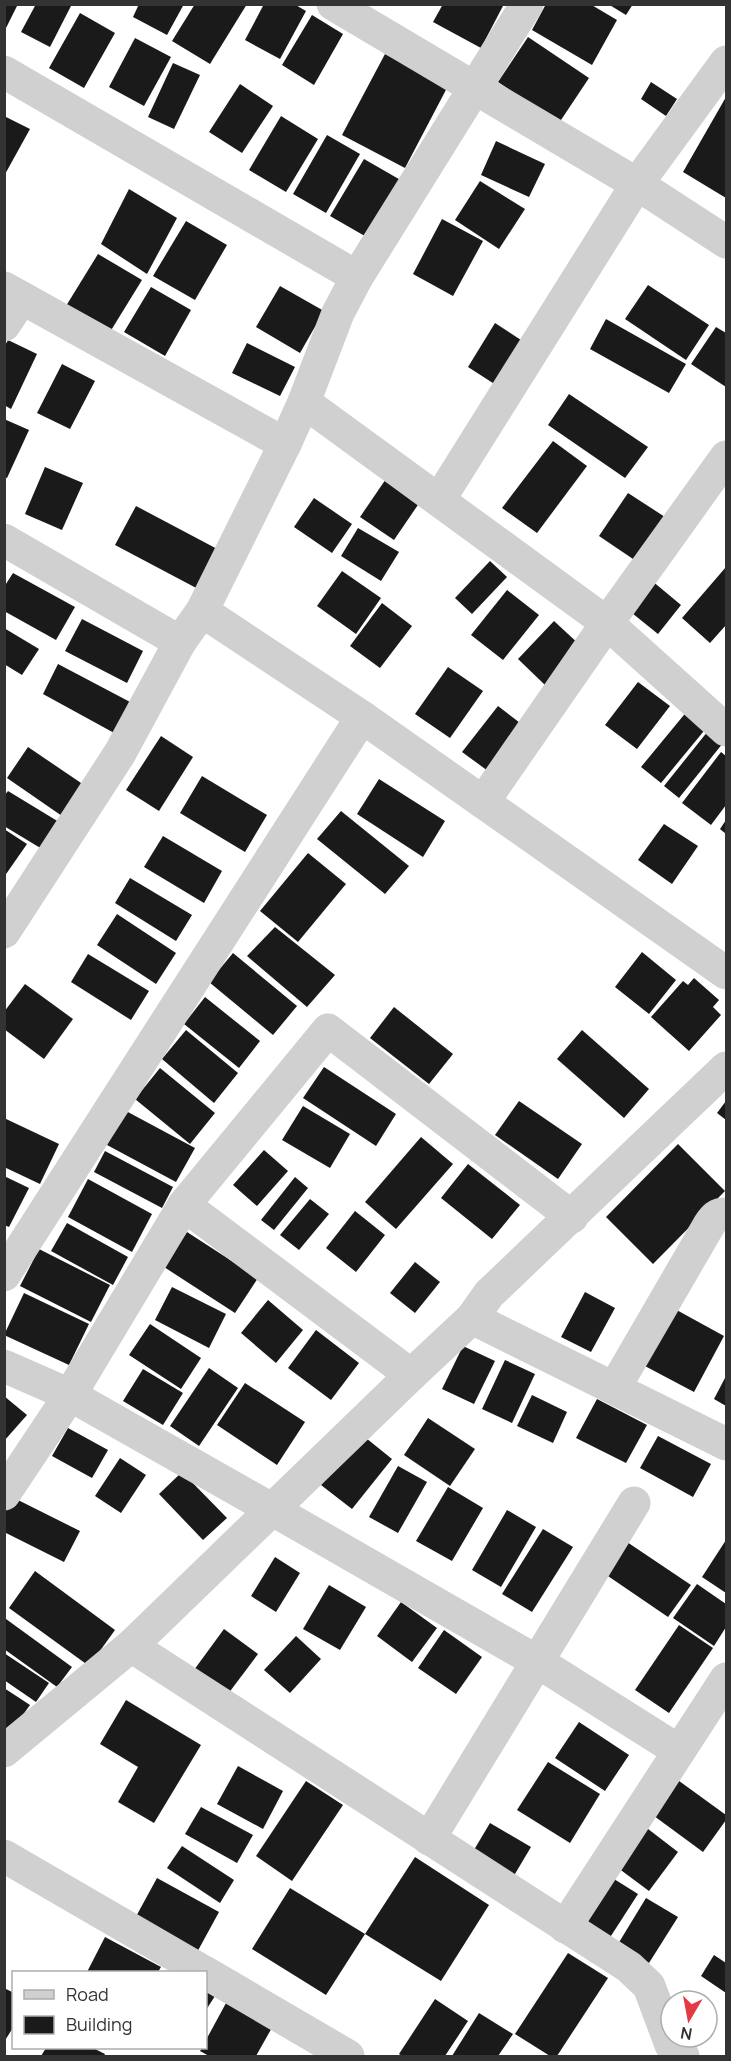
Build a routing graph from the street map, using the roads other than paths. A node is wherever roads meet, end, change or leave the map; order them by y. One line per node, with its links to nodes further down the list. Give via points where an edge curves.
1 (333, 4): 5 (street)
2 (527, 4): 5 (street)
3 (726, 62): 6 (street)
4 (4, 72): 8 (street)
5 (475, 88): 6 (street); 8 (street)
6 (637, 184): 7 (street); 14 (street)
7 (726, 242)
8 (357, 278): 11 (street, via 338,313)
9 (14, 293): 10 (street); 12 (street)
10 (4, 326)
11 (304, 402): 12 (street); 14 (street)
12 (285, 444): 16 (street)
13 (726, 457): 17 (street)
14 (439, 501): 17 (street)
15 (4, 540): 18 (street)
16 (202, 611): 18 (street); 19 (street)
17 (607, 623): 20 (street); 21 (street)
18 (180, 642): 22 (street, via 120,753)
19 (362, 717): 21 (street); 28 (street)
20 (726, 730)
21 (483, 802): 23 (street)
22 (7, 922)
23 (726, 973)
24 (726, 1068): 27 (street)
25 (183, 1205): 27 (street, via 328,1030); 31 (street); 33 (street)
26 (726, 1214): 32 (street, via 714,1216)
27 (572, 1217): 29 (street, via 489,1294)
28 (4, 1275)
29 (472, 1318): 31 (street); 32 (street)
30 (4, 1366): 33 (street)
31 (411, 1375): 37 (street)
32 (615, 1388): 34 (street)
33 (70, 1395): 35 (street); 37 (street)
34 (726, 1444)
35 (4, 1494)
36 (634, 1503): 39 (street)
37 (273, 1510): 38 (street); 39 (street)
38 (131, 1646): 41 (street); 43 (street)
39 (538, 1662): 42 (street); 43 (street)
40 (726, 1679): 42 (street)
41 (4, 1751)
42 (679, 1751): 45 (street)
43 (429, 1839): 45 (street)
44 (4, 1856): 46 (street)
45 (565, 1927): 49 (street, via 628,1967 648,1986 671,2045)
46 (202, 1971)
47 (207, 1974): 48 (street)
48 (348, 2056)
49 (683, 2056)

